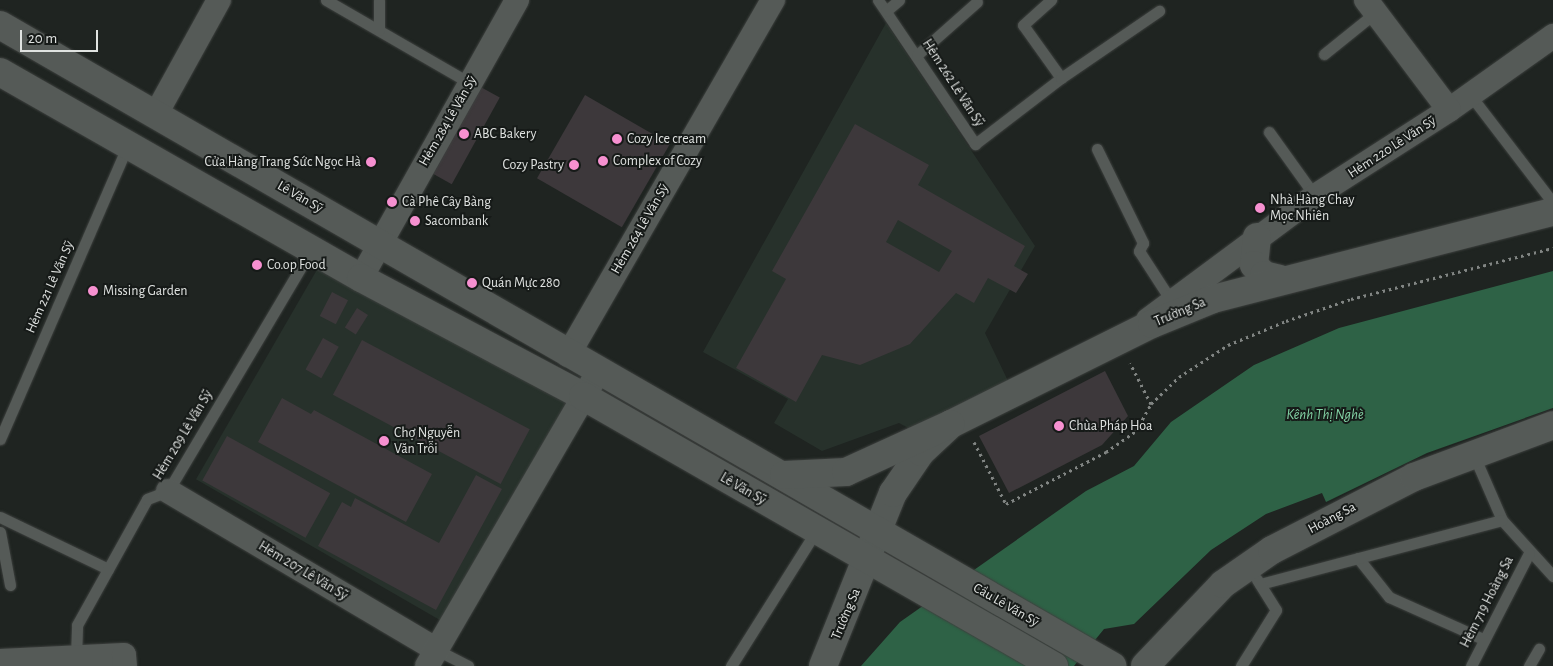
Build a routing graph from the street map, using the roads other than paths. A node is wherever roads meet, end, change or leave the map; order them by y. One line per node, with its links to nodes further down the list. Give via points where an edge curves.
1 (219, 0): 23 (street)
2 (326, 0): 14 (lane)
3 (379, 0): 14 (lane)
4 (517, 0): 20 (street, Hẻm 284 Lê Văn Sỹ)
5 (773, 0): 37 (street, Hẻm 264 Lê Văn Sỹ)
6 (878, 0): 11 (lane, Hẻm 262 Lê Văn Sỹ)
7 (899, 0): 11 (lane)
8 (1051, 0): 19 (lane, via 1023,24)
9 (977, 2): 17 (lane)
10 (1371, 7): 16 (lane); 22 (street, Hẻm 220 Lê Văn Sỹ)
11 (886, 11): 17 (lane, Hẻm 262 Lê Văn Sỹ)
12 (1159, 11): 19 (lane)
13 (0, 25): 23 (main road, Lê Văn Sỹ)
14 (379, 30): 20 (lane)
15 (1553, 36): 21 (street)
16 (1324, 54)
17 (917, 55): 19 (lane, Hẻm 262 Lê Văn Sỹ, via 975,144)
18 (0, 72): 25 (main road, Lê Văn Sỹ)
19 (1061, 78)
20 (470, 83): 31 (street, Hẻm 284 Lê Văn Sỹ)
21 (1471, 96): 22 (street); 28 (lane)
22 (1449, 110): 27 (street, Hẻm 220 Lê Văn Sỹ)
23 (156, 114): 31 (main road, Lê Văn Sỹ)
24 (1269, 132): 27 (lane)
25 (127, 147): 32 (main road, Lê Văn Sỹ); 42 (lane, Hẻm 221 Lê Văn Sỹ)
26 (1097, 149): 35 (lane, via 1143,242 1139,251)
27 (1315, 196): 30 (street, Hẻm 220 Lê Văn Sỹ)
28 (1553, 203)
29 (1553, 212): 34 (main road, Trường Sa)
30 (1257, 236): 34 (main road, via 1254,265 1264,275); 35 (street, Hẻm 220 Lê Văn Sỹ)
31 (380, 242): 33 (street, Hẻm 284 Lê Văn Sỹ); 37 (main road, Lê Văn Sỹ)
32 (311, 250): 33 (main road, Lê Văn Sỹ); 45 (lane, Hẻm 209 Lê Văn Sỹ)
33 (360, 278): 39 (main road, Lê Văn Sỹ)
34 (1280, 279): 36 (main road, Trường Sa, via 1213,299)
35 (1172, 302): 36 (street, Hẻm 220 Lê Văn Sỹ)
36 (1126, 345): 41 (main road, Trường Sa)
37 (568, 355): 38 (main road, Lê Văn Sỹ)
38 (598, 372): 39 (street); 44 (main road, Lê Văn Sỹ)
39 (583, 396): 48 (main road, Lê Văn Sỹ); 62 (street)
40 (1553, 424): 56 (main road, Hoàng Sa, via 1414,476)
41 (961, 430): 44 (main road, via 846,472); 49 (main road, Trường Sa, via 910,465)
42 (0, 439)
43 (1479, 467): 47 (lane)
44 (778, 474): 49 (main road, Lê Văn Sỹ)
45 (168, 491): 55 (lane, Hẻm 209 Lê Văn Sỹ, via 147,499); 62 (street, Hẻm 207 Lê Văn Sỹ)
46 (0, 516): 55 (lane)
47 (1502, 520): 51 (lane); 53 (lane)
48 (816, 531): 54 (main road, Lê Văn Sỹ); 67 (lane)
49 (877, 531): 52 (main road, Lê Văn Sỹ); 54 (main road, Trường Sa)
50 (0, 532): 58 (lane)
51 (1529, 553): 57 (lane); 59 (lane, Hẻm 719 Hoàng Sa)
52 (918, 555): 65 (main road, Cầu Lê Văn Sỹ)
53 (1358, 558): 56 (lane); 59 (lane, via 1389,597)
54 (868, 561): 68 (main road, Trường Sa); 69 (main road, Lê Văn Sỹ)
55 (108, 568): 61 (lane, Hẻm 209 Lê Văn Sỹ, via 77,625)
56 (1254, 575): 70 (main road, Hoàng Sa, via 1204,602); 71 (lane, via 1276,610)
57 (1553, 576)
58 (10, 585)
59 (1483, 639): 72 (lane, Hẻm 719 Hoàng Sa)
60 (1539, 649): 73 (lane)
61 (76, 657): 63 (street); 64 (street)
62 (432, 658): 66 (lane)
63 (0, 661)
64 (125, 661)
65 (1103, 661)
66 (468, 666)
67 (731, 666)
68 (823, 666)
69 (1054, 666)
70 (1145, 666)
71 (1241, 666)
72 (1471, 666)
73 (1529, 666)

